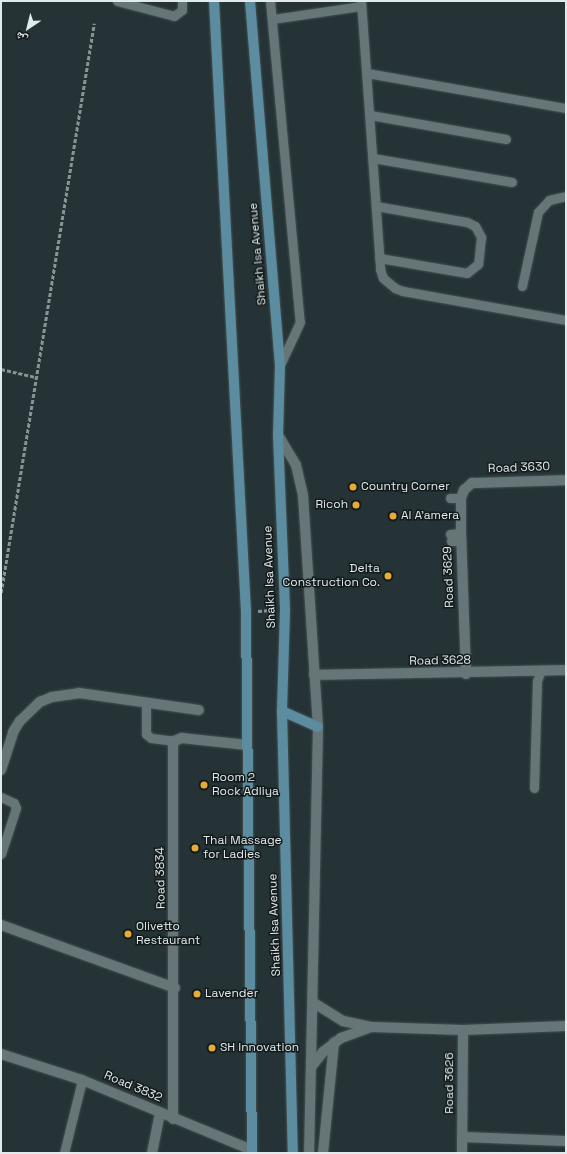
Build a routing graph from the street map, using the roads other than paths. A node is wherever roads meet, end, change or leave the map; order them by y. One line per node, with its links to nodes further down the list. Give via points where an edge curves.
1 (116, 1): 2 (lane, via 174,16 182,10)
2 (182, 1)
3 (214, 1): 32 (main road, Shaikh Isa Avenue, via 246,611)
4 (250, 1): 19 (main road, Shaikh Isa Avenue)
5 (270, 1): 7 (lane)
6 (361, 3): 7 (lane); 8 (lane)
7 (273, 19): 19 (lane, via 300,322)
8 (367, 73): 9 (lane); 10 (lane)
9 (566, 108)
10 (370, 115): 11 (lane); 12 (lane)
11 (506, 139)
12 (373, 158): 13 (lane); 15 (lane)
13 (512, 182)
14 (566, 196): 17 (lane, via 549,200 538,212)
15 (376, 206): 16 (lane); 16 (lane, via 467,222 475,226 481,237 478,264 467,273)
16 (379, 258): 18 (lane, via 383,278 395,288)
17 (522, 286)
18 (566, 320)
19 (280, 365): 20 (main road, Shaikh Isa Avenue)
20 (278, 435): 26 (street, via 296,465 303,495); 29 (main road, Shaikh Isa Avenue, via 285,610)
21 (566, 480): 22 (street, Road 3630)
22 (472, 483): 25 (street, Road 3629, via 455,498)
23 (541, 670): 24 (street, Road 3628); 25 (street, Road 3628); 34 (lane, via 537,681)
24 (566, 670)
25 (466, 674): 26 (street, Road 3628)
26 (314, 675): 30 (street)
27 (146, 702): 28 (street); 31 (lane, via 146,734 151,738); 33 (street, via 78,692 65,693 46,700 29,711 20,721 13,732)
28 (199, 710)
29 (282, 711): 30 (main road); 54 (main road, Shaikh Isa Avenue)
30 (318, 727): 39 (street)
31 (178, 740): 32 (street); 38 (street, Road 3834)
32 (247, 745): 51 (main road, Shaikh Isa Avenue)
33 (1, 770)
34 (534, 788)
35 (1, 797): 36 (lane, via 14,804 16,808)
36 (1, 854)
37 (1, 925): 38 (street)
38 (175, 988): 48 (street, Road 3834)
39 (314, 1003): 41 (street, via 343,1022); 45 (street)
40 (566, 1026): 42 (street)
41 (372, 1027): 42 (street); 43 (street, via 352,1032)
42 (463, 1030): 49 (street, Road 3626)
43 (334, 1043): 45 (street); 56 (street)
44 (1, 1054): 46 (street, Road 3832)
45 (312, 1066): 55 (street)
46 (82, 1080): 47 (street, Road 3832); 52 (lane)
47 (160, 1113): 48 (street, Road 3832); 53 (street)
48 (173, 1119): 51 (street, Road 3832)
49 (462, 1137): 50 (street); 57 (street, Road 3626)
50 (566, 1141)
51 (252, 1152)
52 (64, 1153)
53 (152, 1153)
54 (293, 1153)
55 (309, 1153)
56 (323, 1153)
57 (462, 1153)

